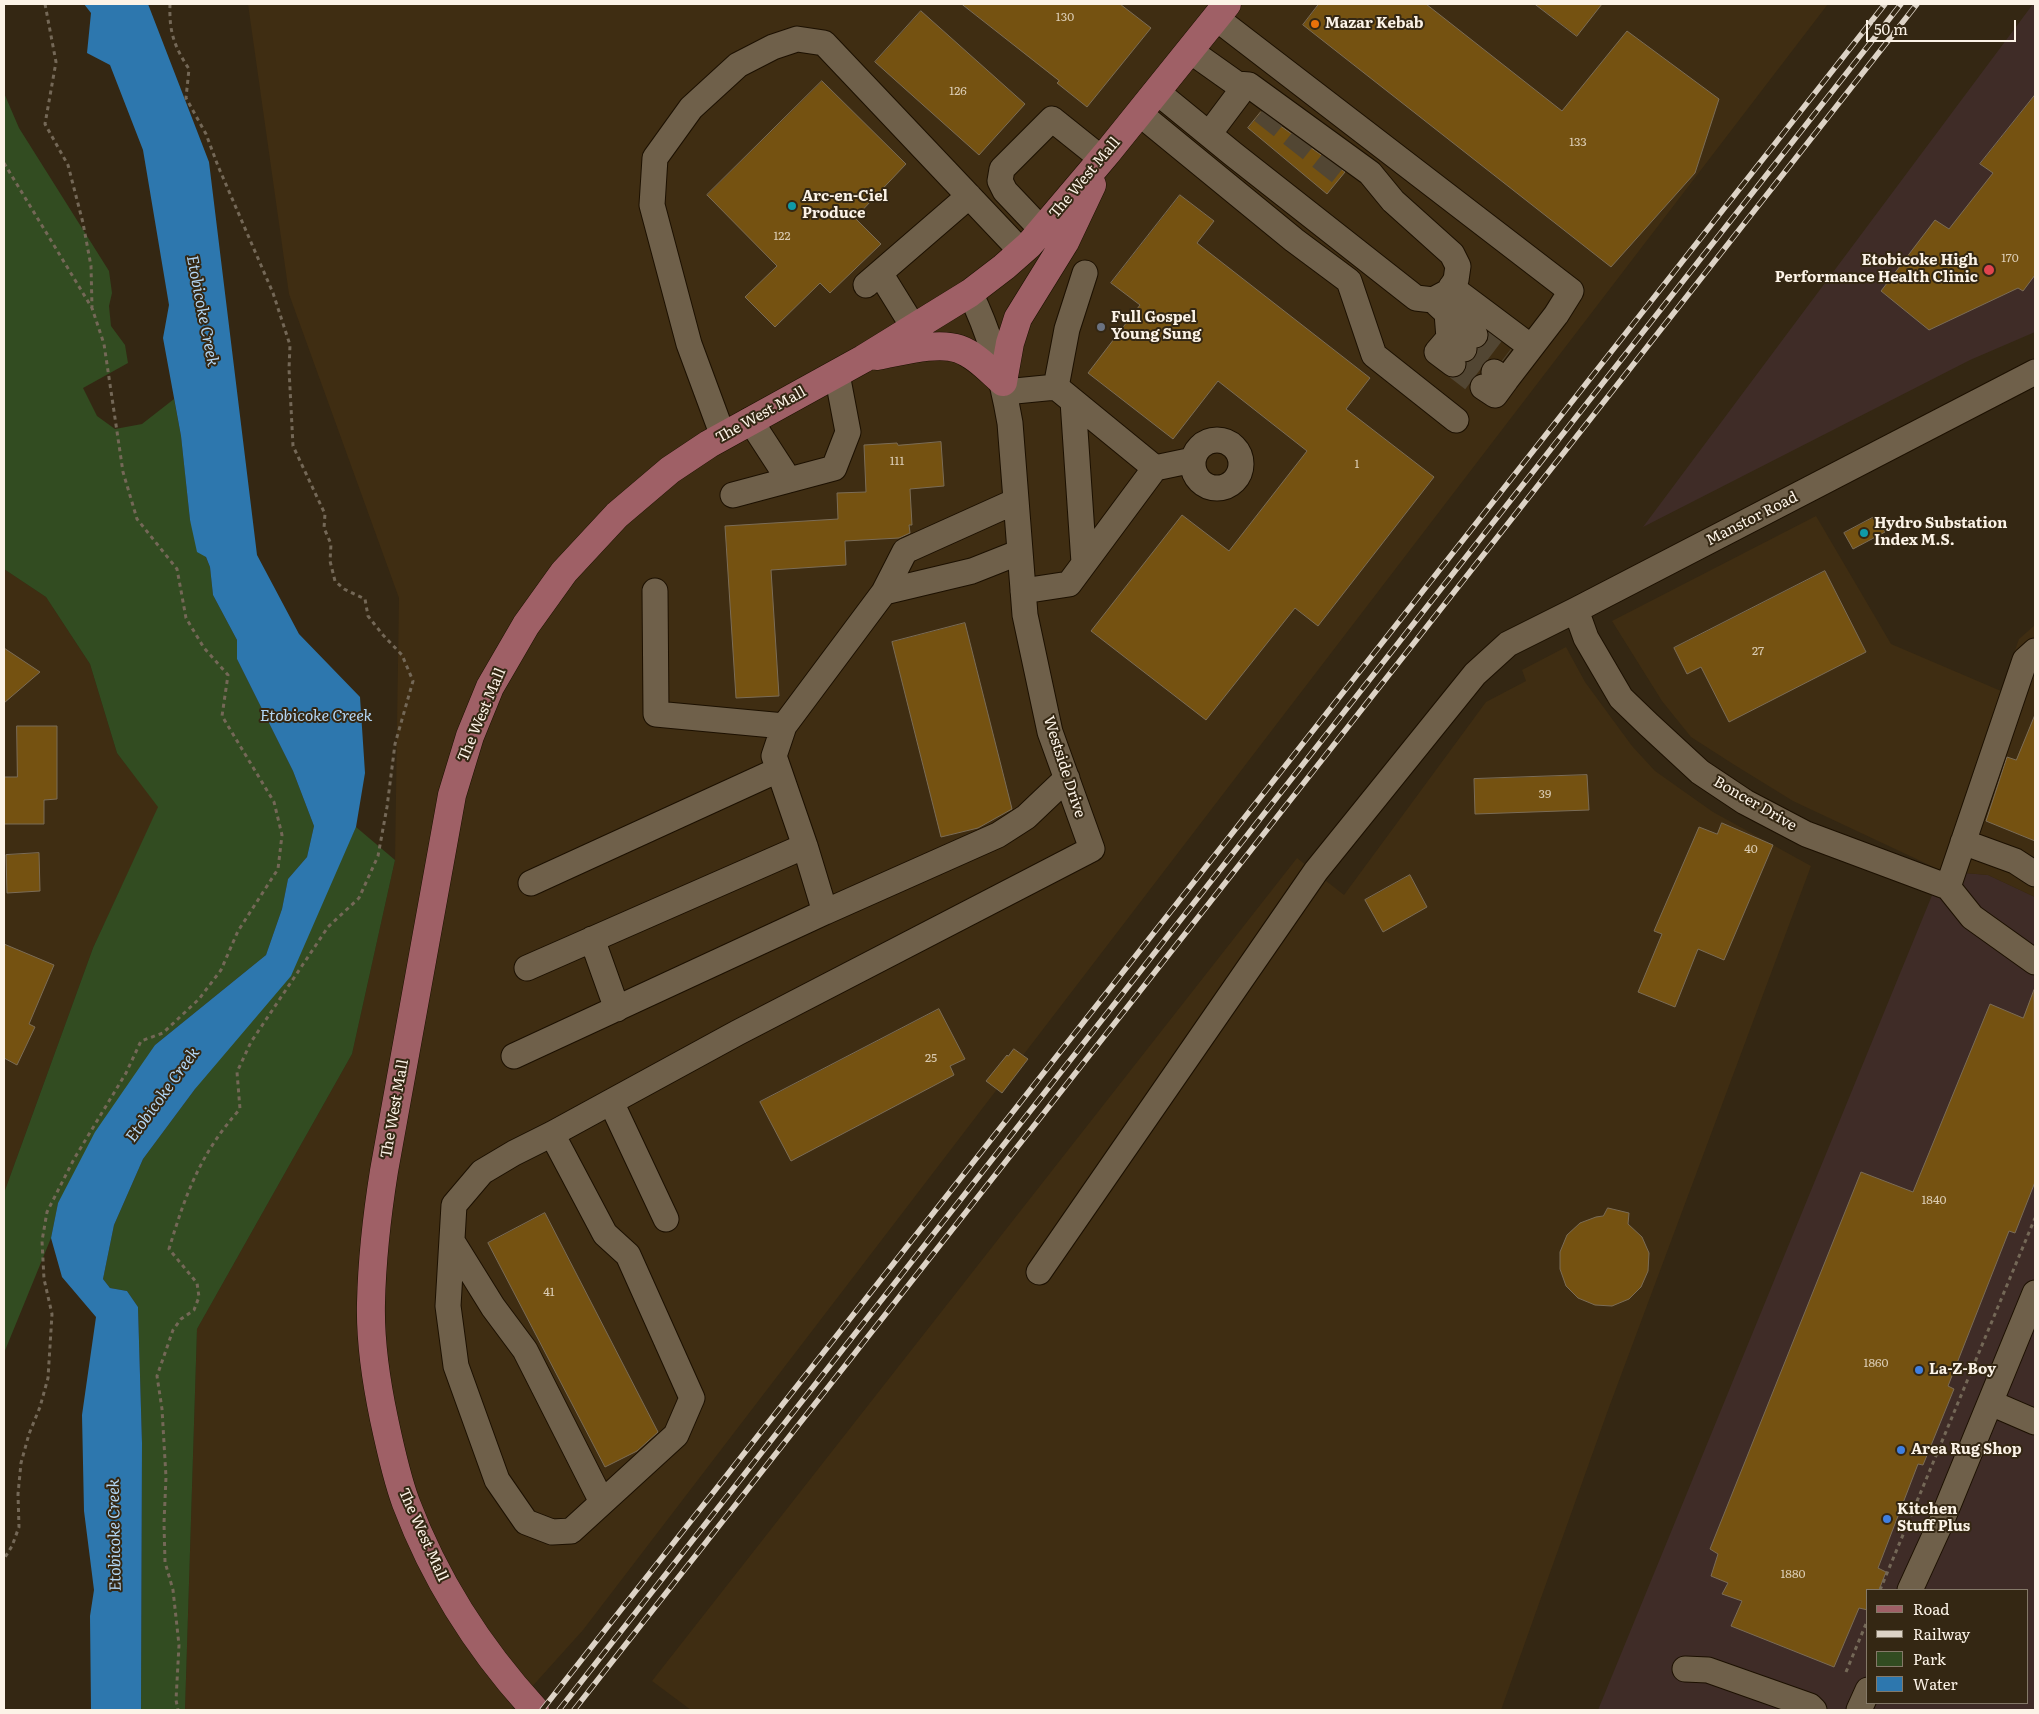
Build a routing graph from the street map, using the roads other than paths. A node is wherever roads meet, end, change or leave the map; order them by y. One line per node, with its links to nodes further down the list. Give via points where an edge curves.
1 (1221, 11): 2 (main road, The West Mall); 16 (street, via 1571,291 1506,368)
2 (1189, 50): 3 (street); 4 (main road, The West Mall)
3 (1238, 89): 5 (street); 7 (street); 11 (street, via 1248,84 1370,173)
4 (1156, 91): 6 (main road, The West Mall); 7 (street)
5 (1262, 111)
6 (1139, 113): 8 (main road, The West Mall); 25 (street, via 1349,281 1374,354)
7 (1209, 134): 16 (street, via 1416,298)
8 (1105, 156): 12 (main road, The West Mall); 12 (street, via 1052,119 1002,169 1000,181 1005,191); 22 (main road, via 1065,242 1018,318 1010,343)
9 (1343, 175): 11 (street, via 1358,186)
10 (969, 196): 13 (street); 17 (street, via 873,279); 26 (street, via 824,43 797,39 773,47 738,65 691,108 655,158 652,205 689,344)
11 (1393, 201): 16 (street, via 1452,254 1458,266 1456,280)
12 (1042, 230): 13 (main road, The West Mall)
13 (1021, 251): 15 (main road, The West Mall)
14 (1085, 273): 23 (street, via 1067,329)
15 (970, 293): 17 (main road, The West Mall); 22 (street, Westside Drive)
16 (1444, 300): 18 (street)
17 (914, 328): 19 (main road, The West Mall)
18 (1460, 347)
19 (863, 359): 21 (main road, The West Mall); 22 (main road, via 934,346 959,349 986,366)
20 (2035, 372): 37 (street, Manstor Road)
21 (837, 374): 24 (main road, The West Mall); 29 (street, via 848,432 834,468)
22 (1004, 387): 23 (street); 31 (street, Westside Drive)
23 (1065, 394): 28 (street); 33 (street)
24 (750, 420): 26 (main road, The West Mall); 29 (street)
25 (1456, 420)
26 (723, 436): 65 (main road, The West Mall, via 670,470 610,522 564,572 526,625 490,687 470,736 452,795 384,1171 375,1234 371,1304 378,1389 393,1460 406,1503 433,1564 470,1629 505,1677)
27 (1193, 460): 28 (street)
28 (1155, 468): 33 (street)
29 (788, 480): 30 (street)
30 (733, 496)
31 (1016, 501): 32 (street, Westside Drive); 36 (street, via 905,551)
32 (1020, 552): 35 (street, Westside Drive); 36 (street, via 972,571)
33 (1084, 563): 35 (street, via 1069,584)
34 (655, 591): 39 (street, via 656,714)
35 (1023, 591): 41 (street, Westside Drive, via 1025,615 1050,732)
36 (884, 592): 39 (street)
37 (1576, 610): 46 (street, Boncer Drive, via 1586,638 1621,698 1700,772 1746,802 1806,834); 57 (street, Manstor Road, via 1508,644 1475,674 1316,871)
38 (2035, 651): 42 (street, via 2024,660)
39 (784, 726): 40 (street, via 774,756)
40 (778, 770): 43 (street); 45 (street)
41 (1067, 778): 47 (street, via 1026,817 998,834); 53 (street, Westside Drive, via 1092,849)
42 (1963, 842): 44 (street, via 2015,861); 46 (street)
43 (805, 846): 47 (street); 48 (street)
44 (2035, 874)
45 (531, 883)
46 (1948, 887): 49 (street, via 1972,917)
47 (826, 912): 51 (street)
48 (592, 939): 50 (street); 51 (street)
49 (2035, 962)
50 (527, 968)
51 (617, 1009): 52 (street)
52 (514, 1056)
53 (611, 1102): 54 (street); 55 (street)
54 (552, 1134): 56 (street, via 482,1172 454,1205); 61 (street, via 605,1234 628,1255 692,1398 676,1435)
55 (666, 1219)
56 (452, 1241): 61 (street, via 492,1307 525,1350); 61 (street, via 448,1306 456,1366 497,1480 526,1522 552,1532 571,1531)
57 (1039, 1272)
58 (2035, 1293): 59 (street)
59 (1991, 1403): 60 (street); 62 (street)
60 (2035, 1422)
61 (602, 1502)
62 (1910, 1589)
63 (1685, 1669): 66 (street, via 1708,1670)
64 (1866, 1694): 67 (street)
65 (535, 1710)
66 (1814, 1710)
67 (1859, 1710)

